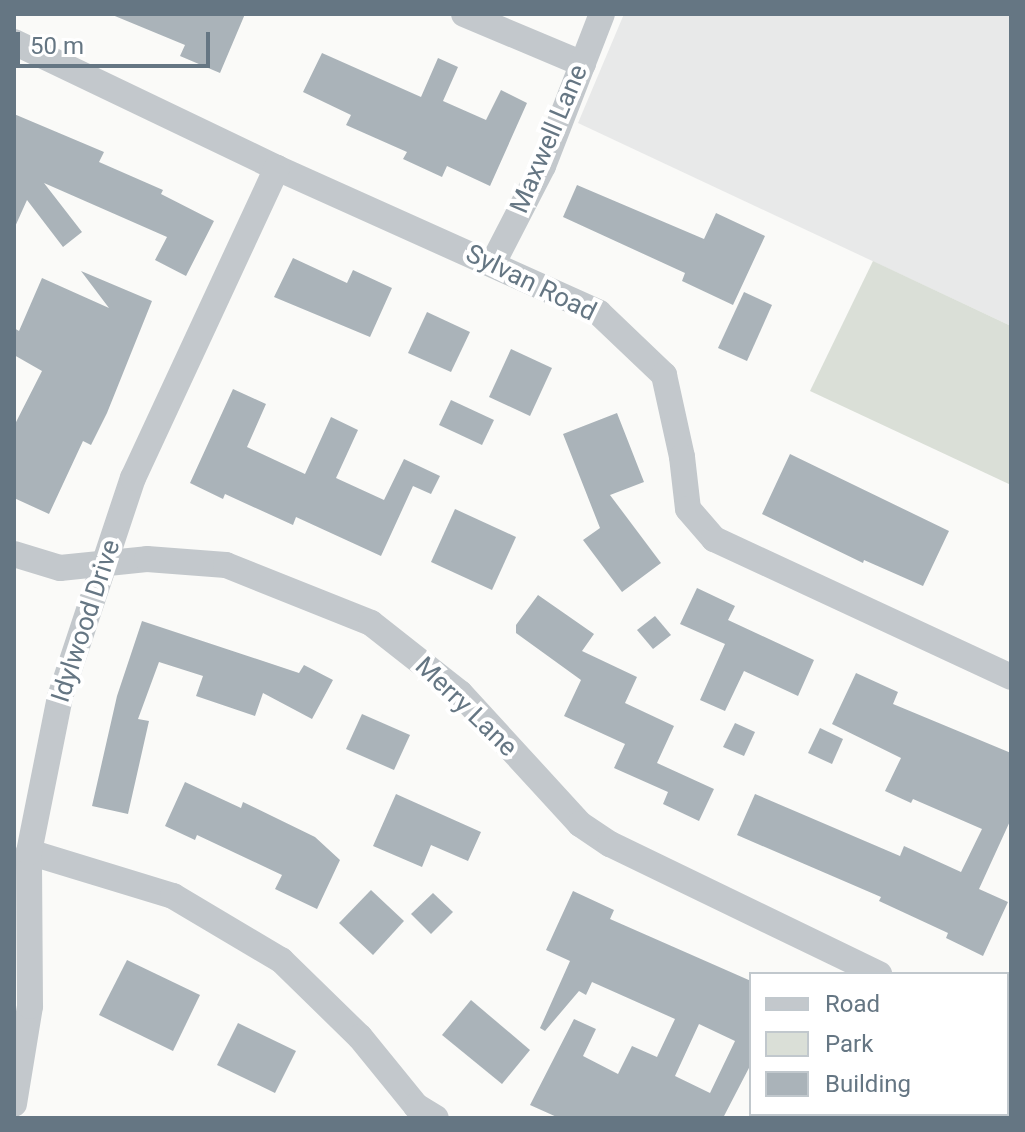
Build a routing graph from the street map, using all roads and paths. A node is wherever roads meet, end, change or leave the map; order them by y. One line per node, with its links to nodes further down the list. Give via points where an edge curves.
1 (464, 14): 4 (street)
2 (602, 14): 4 (street, Maxwell Lane)
3 (14, 42): 5 (street, Sylvan Road)
4 (583, 64): 6 (street, Maxwell Lane, via 543,166)
5 (277, 168): 6 (street, Sylvan Road); 8 (street, Idylwood Drive, via 133,478)
6 (493, 263): 9 (street, Sylvan Road, via 599,313 664,375 688,509 714,539)
7 (14, 554): 8 (street, Merry Lane, via 60,568)
8 (103, 563): 10 (street, Idylwood Drive, via 60,697); 11 (street, Merry Lane, via 147,559 226,565 371,623 460,693 580,824 610,844)
9 (1011, 677)
10 (29, 852): 12 (street, Idylwood Drive, via 30,1006); 13 (street, via 173,896 281,960 360,1037 416,1106)
11 (875, 972)
12 (14, 1104)
13 (436, 1118)

